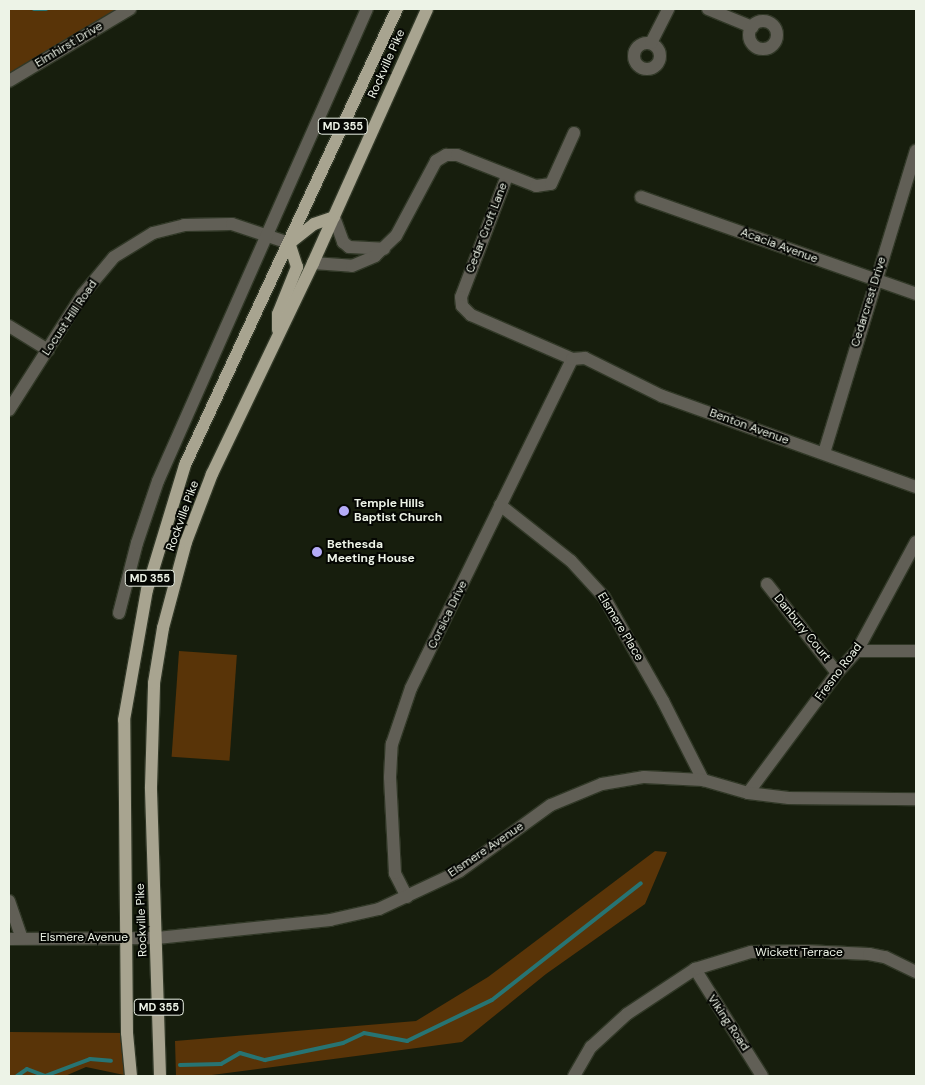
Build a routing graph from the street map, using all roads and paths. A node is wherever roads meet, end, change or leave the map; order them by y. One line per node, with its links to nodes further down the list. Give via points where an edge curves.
1 (130, 9): 9 (street, Elmhirst Drive)
2 (367, 9): 15 (street)
3 (397, 9): 16 (main road, Rockville Pike / MD 355)
4 (427, 9): 14 (main road, Rockville Pike / MD 355)
5 (668, 9): 8 (street)
6 (708, 9): 7 (street)
7 (752, 27)
8 (652, 43)
9 (9, 81)
10 (574, 134): 12 (street, via 551,184 536,186)
11 (916, 151): 19 (street, Cedarcrest Drive)
12 (507, 176): 17 (street, Cedar Croft Lane, via 457,155 446,155 436,161 396,236); 24 (street, Cedar Croft Lane, via 461,297 462,306 471,315)
13 (641, 198): 19 (street, Acacia Avenue)
14 (334, 217): 16 (main road, via 314,224); 17 (street, via 343,242 349,247); 18 (main road, Rockville Pike / MD 355)
15 (267, 234): 16 (street, Locust Hill Road); 23 (street, Locust Hill Road, via 232,224 184,225 153,234 114,257 83,294); 31 (street, via 158,481 136,543)
16 (289, 243): 22 (main road, via 297,267 278,314); 41 (main road, Rockville Pike / MD 355, via 185,465 147,590 124,720)
17 (384, 249): 18 (street, Cedar Croft Lane, via 366,263 352,266)
18 (313, 263): 22 (main road, Rockville Pike / MD 355)
19 (874, 280): 20 (street, Acacia Avenue); 26 (street, Cedarcrest Drive)
20 (916, 294)
21 (9, 326): 23 (street)
22 (278, 335): 42 (main road, Rockville Pike / MD 355, via 212,474 186,542 163,628 154,683 151,787)
23 (48, 350): 25 (street, Locust Hill Road)
24 (578, 359): 26 (street, Benton Avenue, via 662,396); 28 (street, Corsica Drive)
25 (9, 410)
26 (824, 453): 27 (street, Benton Avenue)
27 (916, 487)
28 (500, 505): 35 (street, Elsmere Place, via 572,561 604,597); 38 (street, Corsica Drive, via 411,688 392,744 390,778 395,873)
29 (916, 542): 32 (street, Fresno Road)
30 (767, 584): 34 (street, Danbury Court)
31 (119, 613)
32 (857, 651): 33 (street); 34 (street, Fresno Road)
33 (916, 651)
34 (837, 672): 36 (street, Fresno Road)
35 (703, 780): 36 (street, Elsmere Avenue); 38 (street, Elsmere Avenue, via 644,777 602,784 570,796 551,805 460,871)
36 (748, 793): 37 (street, Elsmere Avenue, via 789,798)
37 (916, 799)
38 (407, 898): 42 (street, Elsmere Avenue, via 378,909 330,920)
39 (9, 901): 40 (street)
40 (22, 938): 41 (street, Elsmere Avenue); 43 (street, Elsmere Avenue)
41 (126, 938): 42 (street, Elsmere Avenue); 46 (main road, Rockville Pike / MD 355)
42 (157, 938): 47 (main road, Rockville Pike / MD 355)
43 (9, 939)
44 (695, 969): 45 (street, Wickett Terrace, via 751,952 804,951 869,954 885,957); 48 (street, Wickett Terrace, via 620,1021 591,1047); 49 (street, Viking Road)
45 (916, 972)
46 (131, 1076)
47 (160, 1076)
48 (574, 1076)
49 (762, 1076)

